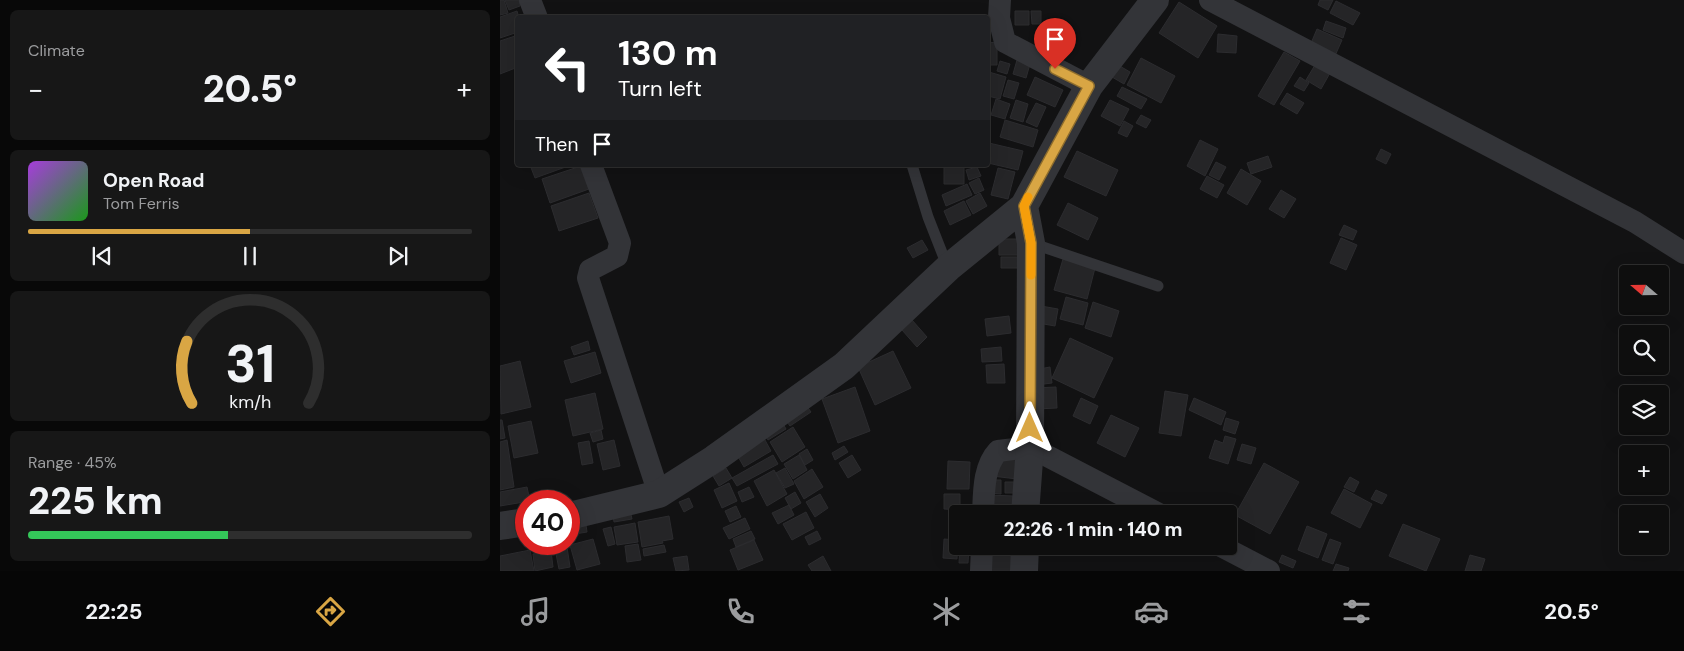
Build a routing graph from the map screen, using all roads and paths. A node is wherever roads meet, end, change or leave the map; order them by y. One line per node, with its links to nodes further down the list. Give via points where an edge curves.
1 (530, 0): 5 (street)
2 (1000, 0): 6 (street, via 999,18 1005,42)
3 (1155, 0): 6 (street)
4 (1210, 0): 11 (street, via 1635,222)
5 (536, 15)
6 (1089, 86): 9 (street)
7 (592, 167): 15 (street, via 620,243 617,256 590,270 588,278)
8 (913, 167): 12 (lane)
9 (1024, 206): 10 (street); 12 (street)
10 (1031, 243): 13 (lane); 14 (street)
11 (1684, 253)
12 (948, 268): 15 (street, via 844,366 714,459)
13 (1158, 286)
14 (1030, 447): 16 (street, via 998,451 991,458); 17 (street); 18 (street)
15 (659, 494): 19 (street)
16 (984, 505)
17 (1026, 505)
18 (1142, 505)
19 (580, 513)
20 (515, 524): 21 (street)
21 (500, 526)
22 (1237, 554): 27 (street)
23 (982, 555): 25 (street)
24 (1025, 555): 26 (street)
25 (981, 571)
26 (1024, 571)
27 (1269, 571)

